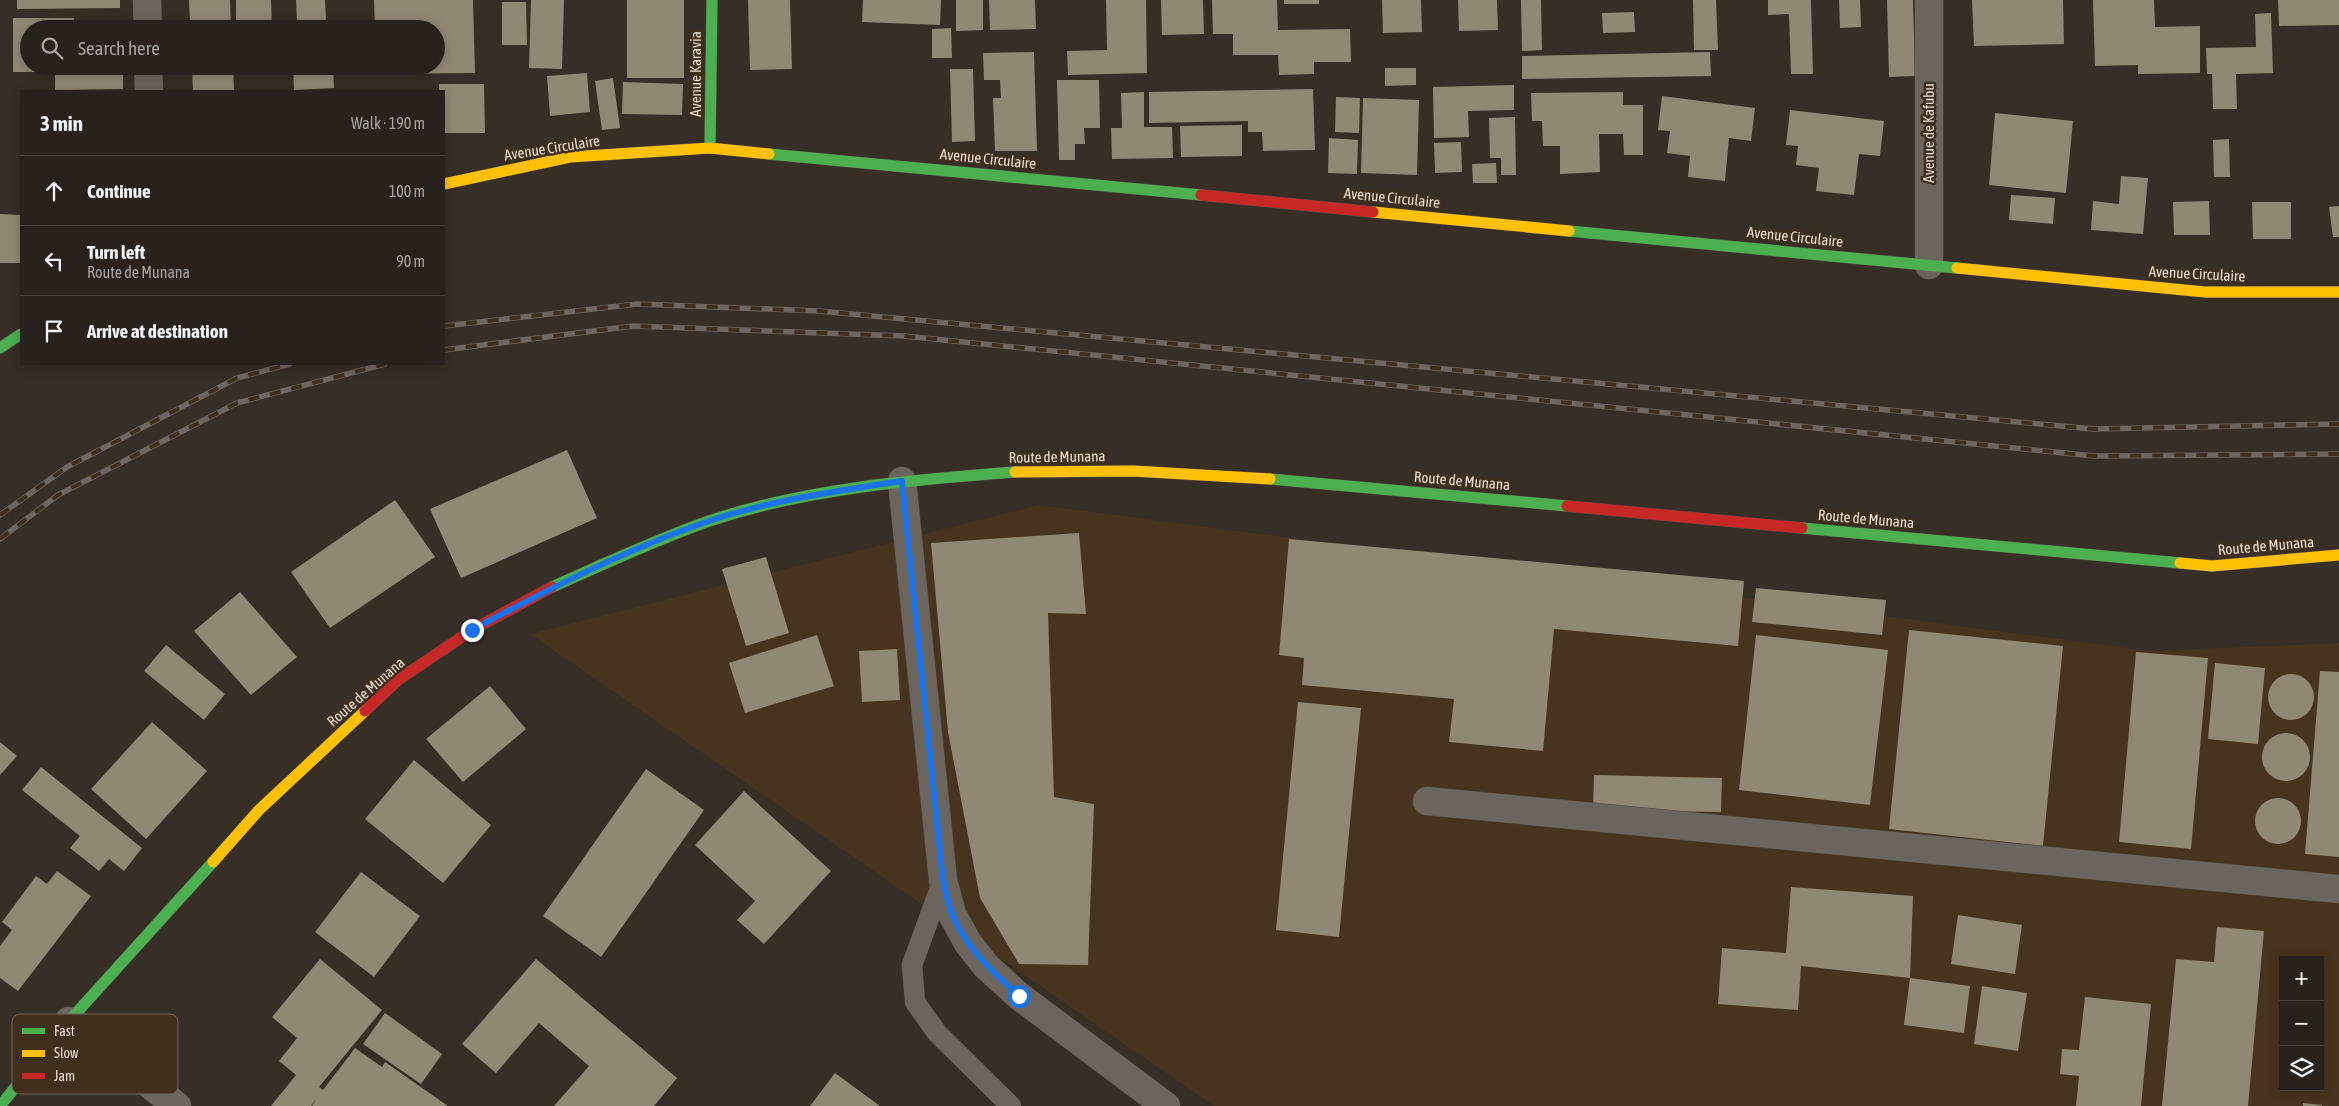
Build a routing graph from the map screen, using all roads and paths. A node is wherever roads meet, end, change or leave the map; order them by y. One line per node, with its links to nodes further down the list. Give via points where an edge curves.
1 (148, 0): 4 (street)
2 (712, 0): 7 (main road, Avenue Karavia)
3 (1929, 0): 9 (street, Avenue de Kafubu)
4 (148, 20)
5 (148, 75): 6 (street)
6 (149, 90)
7 (710, 148): 8 (main road, Avenue Circulaire, via 570,157); 9 (main road, Avenue Circulaire)
8 (445, 184)
9 (1929, 265): 10 (main road, Avenue Circulaire, via 2205,292)
10 (2339, 292)
11 (20, 335): 12 (main road)
12 (0, 348)
13 (902, 481): 14 (main road, Route de Munana, via 1024,471 1271,478 2212,566); 16 (street); 18 (main road, Route de Munana, via 801,497 710,520 552,587 472,630 398,680 259,810)
14 (2339, 555)
15 (1427, 801): 17 (street)
16 (943, 880): 23 (lane, via 912,966 915,1002 937,1033); 24 (street, via 952,914 986,966 1019,996)
17 (2339, 889)
18 (75, 1014)
19 (12, 1091): 21 (main road, Route de Munana)
20 (162, 1094): 22 (street)
21 (0, 1106)
22 (177, 1106)
23 (1011, 1106)
24 (1166, 1106)

